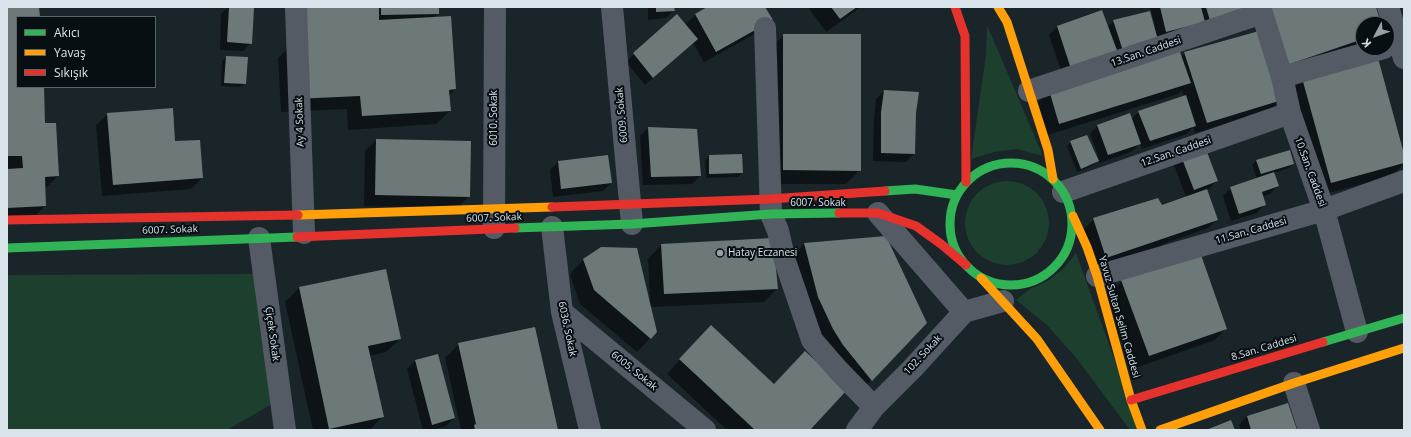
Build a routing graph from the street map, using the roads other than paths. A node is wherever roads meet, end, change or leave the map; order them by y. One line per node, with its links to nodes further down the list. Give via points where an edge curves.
1 (296, 7): 22 (street, Ay 4 Sokak)
2 (495, 7): 20 (street, 6010. Sokak)
3 (612, 7): 19 (street, 6009. Sokak)
4 (955, 7): 13 (street, via 965,36)
5 (1003, 12): 10 (street, Yavuz Sultan Selim Caddesi)
6 (1262, 13): 9 (street, 10.San. Caddesi); 10 (street, 13.San. Caddesi)
7 (765, 28): 16 (street)
8 (1366, 56): 9 (street)
9 (1282, 77): 11 (street, 10.San. Caddesi)
10 (1030, 91): 14 (street, Yavuz Sultan Selim Caddesi)
11 (1290, 113): 14 (street, 12.San. Caddesi); 17 (street, 10.San. Caddesi)
12 (1404, 180): 17 (street, 11.San. Caddesi)
13 (966, 182): 14 (street, Yavuz Sultan Selim Caddesi, via 978,172 993,165 1009,162 1025,164 1040,169); 15 (street, Yavuz Sultan Selim Caddesi)
14 (1062, 194): 27 (street, Yavuz Sultan Selim Caddesi, via 1072,231 1067,251 1055,267 1038,279 1018,284 998,284); 28 (street, Yavuz Sultan Selim Caddesi, via 1087,247)
15 (957, 195): 16 (street, 6007. Sokak, via 915,189); 26 (street, Yavuz Sultan Selim Caddesi, via 950,217 950,234 956,250)
16 (770, 206): 18 (street, 6007. Sokak); 19 (street, 6007. Sokak); 19 (street, 6007. Sokak); 37 (street, via 785,261 812,340)
17 (1324, 210): 28 (street, 11.San. Caddesi); 33 (street, 10.San. Caddesi)
18 (878, 213): 26 (street, 6007. Sokak, via 916,226); 31 (street)
19 (631, 214): 20 (street, 6007. Sokak); 23 (street, 6007. Sokak)
20 (494, 219): 22 (street, 6007. Sokak); 22 (street, 6007. Sokak); 23 (street, 6007. Sokak)
21 (7, 220): 22 (street, 6007. Sokak)
22 (303, 226): 24 (street, 6007. Sokak)
23 (552, 227): 30 (street, 6036. Sokak)
24 (260, 238): 25 (street, 6007. Sokak); 38 (street, Çiçek Sokak)
25 (7, 248)
26 (966, 265): 27 (street, Yavuz Sultan Selim Caddesi)
27 (979, 276): 29 (street, Yavuz Sultan Selim Caddesi)
28 (1097, 276): 36 (street, Yavuz Sultan Selim Caddesi)
29 (1003, 301): 31 (street); 42 (street, Yavuz Sultan Selim Caddesi, via 1037,339)
30 (562, 312): 39 (street, 6036. Sokak); 40 (street, 6005. Sokak)
31 (964, 312): 37 (street, 102. Sokak)
32 (1404, 318): 33 (street, 8.San. Caddesi)
33 (1357, 332): 36 (street, 8.San. Caddesi)
34 (1404, 348): 35 (street)
35 (1294, 383): 44 (street); 45 (street)
36 (1131, 400): 43 (street, Yavuz Sultan Selim Caddesi)
37 (874, 407): 41 (street, 102. Sokak)
38 (285, 430)
39 (590, 430)
40 (705, 430)
41 (857, 430)
42 (1100, 430)
43 (1142, 430)
44 (1160, 430)
45 (1309, 430)

